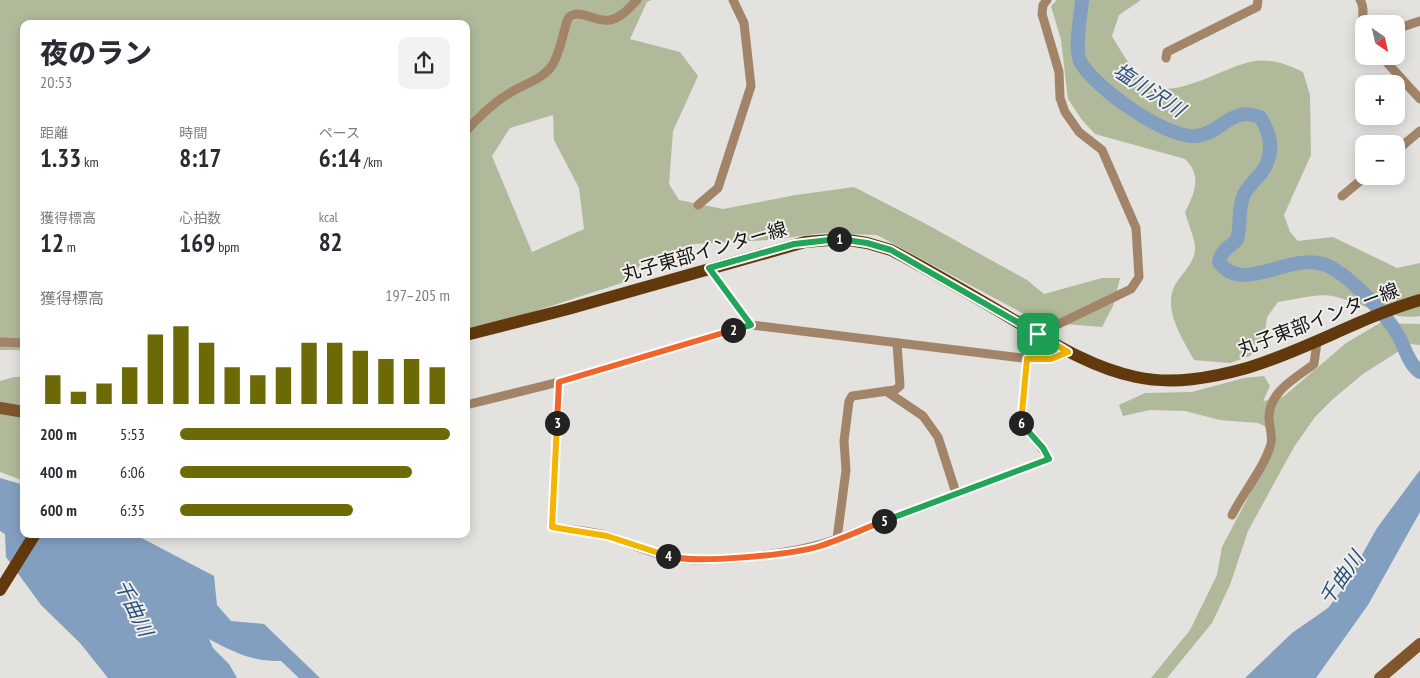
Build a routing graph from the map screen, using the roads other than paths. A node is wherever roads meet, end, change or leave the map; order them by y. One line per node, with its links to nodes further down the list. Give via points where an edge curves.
1 (637, 0): 12 (street, via 622,15 611,20 597,21 581,14 570,17 559,54 550,68 487,109)
2 (732, 0): 17 (street, via 744,23 751,86 718,188)
3 (1047, 0): 22 (street, via 1042,14 1059,72 1060,98 1079,132 1102,150 1136,228 1139,277 1131,289)
4 (1258, 0): 9 (street, via 1256,7 1167,52)
5 (1360, 0): 6 (street)
6 (1363, 15)
7 (1420, 21): 8 (street)
8 (1405, 26)
9 (1166, 58)
10 (1389, 65): 11 (street)
11 (1420, 98)
12 (470, 127)
13 (1420, 130): 14 (street)
14 (1405, 142)
15 (1355, 185): 16 (street)
16 (1342, 196)
17 (698, 205)
18 (709, 268): 20 (street); 21 (main road, 丸子東部インター線, via 568,310); 22 (main road, 丸子東部インター線, via 805,242 859,241 906,258)
19 (1420, 300): 24 (main road, 丸子東部インター線)
20 (751, 325): 26 (street); 29 (street)
21 (470, 333)
22 (1038, 334): 27 (main road, 丸子東部インター線)
23 (0, 342): 25 (street)
24 (1317, 342): 27 (main road, 丸子東部インター線, via 1246,368 1185,380 1136,377); 35 (street, via 1314,364 1275,394 1270,412 1272,442)
25 (20, 343)
26 (897, 343): 28 (street); 30 (street, via 900,386)
27 (1068, 352): 28 (street, via 1051,359)
28 (1027, 359): 34 (street, via 1021,425 1035,438 1049,459)
29 (559, 382): 31 (street); 37 (street, via 552,527 607,536 670,557 703,560 794,551)
30 (886, 391): 34 (street, via 923,416 938,437); 37 (street, via 852,396 849,401 844,441 846,470)
31 (470, 404)
32 (0, 408): 33 (street)
33 (20, 411)
34 (956, 492): 37 (street)
35 (1232, 515)
36 (32, 538): 38 (main road)
37 (837, 539)
38 (3, 584)
39 (1420, 644): 40 (street)
40 (1380, 678)

